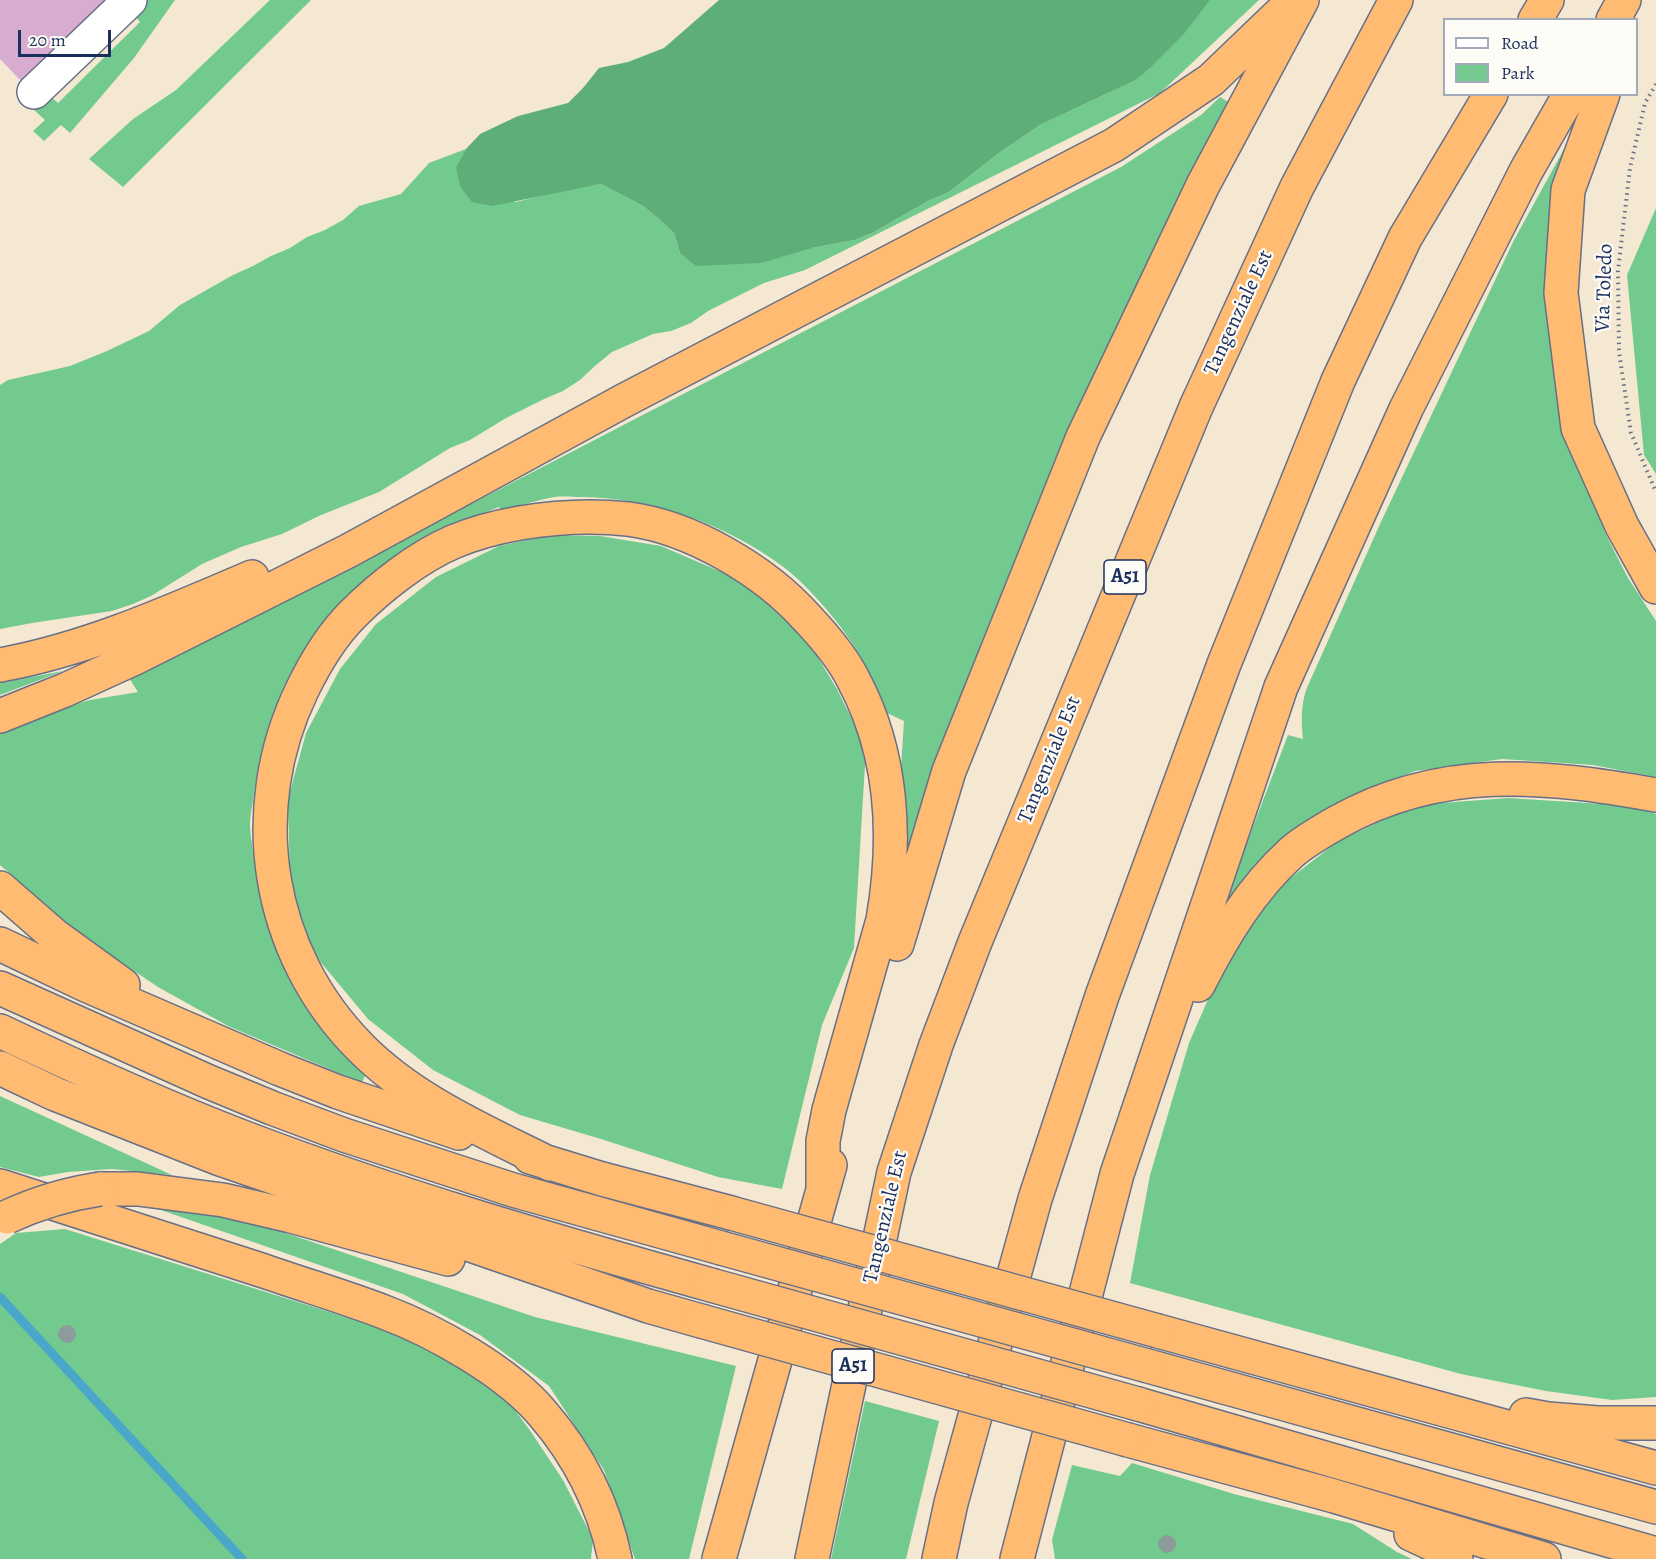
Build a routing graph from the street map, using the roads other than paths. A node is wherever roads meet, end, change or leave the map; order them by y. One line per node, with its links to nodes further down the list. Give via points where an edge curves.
1 (130, 0): 11 (lane)
2 (1295, 0): 15 (highway, via 1211,80 1114,145)
3 (1302, 0): 28 (highway, via 1203,185 1078,448 949,771)
4 (1396, 0): 39 (highway, Tangenziale Est / A51, via 1297,187 1196,406 936,1044 894,1172)
5 (1547, 0): 8 (highway)
6 (1624, 0): 9 (highway)
7 (1637, 0): 10 (highway)
8 (1536, 18)
9 (1614, 18)
10 (1631, 18)
11 (34, 92)
12 (1490, 96): 40 (highway, via 1405,238 1367,319 1338,381 1224,664 1102,996 1035,1199)
13 (1569, 96): 27 (highway, via 1526,171 1406,409 1281,687)
14 (1602, 96): 16 (highway, via 1568,190 1562,293 1578,428 1622,526)
15 (625, 400): 17 (highway, via 510,447 266,571 135,626 38,658); 18 (highway, via 348,551 135,658)
16 (1656, 587)
17 (0, 665)
18 (0, 716)
19 (1656, 795): 27 (highway, via 1543,779 1438,784 1356,812 1293,851 1244,906 1218,946)
20 (0, 888): 24 (highway, via 82,956 138,996)
21 (0, 944): 24 (highway)
22 (0, 988): 35 (highway, bridge, via 272,1108 513,1190)
23 (0, 1031): 36 (highway, bridge, via 86,1072 245,1138 499,1223)
24 (231, 1048): 26 (highway, via 338,1092)
25 (0, 1068): 30 (highway, via 220,1160)
26 (550, 1164): 28 (highway, via 462,1120 415,1091 361,1049 337,1023 296,956 283,922 270,854 274,778 281,742 294,707 330,642 351,616 417,562 452,542 494,528 541,519 630,519 702,542 761,577 793,602 853,678 876,736 889,795 888,890 829,1110 823,1141); 31 (highway, bridge)
27 (1117, 1174): 41 (highway)
28 (823, 1186): 38 (highway)
29 (2, 1208): 30 (highway, bridge, via 100,1189 148,1190 223,1200 535,1283); 37 (highway, via 217,1255 374,1308 452,1344 519,1389 543,1414 585,1475 600,1506)
30 (648, 1306): 34 (highway, bridge)
31 (1372, 1390): 32 (highway, via 1548,1419); 33 (highway)
32 (1656, 1424)
33 (1656, 1468)
34 (1334, 1496): 42 (highway); 43 (highway)
35 (1656, 1507)
36 (1656, 1554)
37 (615, 1559)
38 (718, 1559)
39 (812, 1559)
40 (939, 1559)
41 (1017, 1559)
42 (1456, 1559)
43 (1544, 1559)

